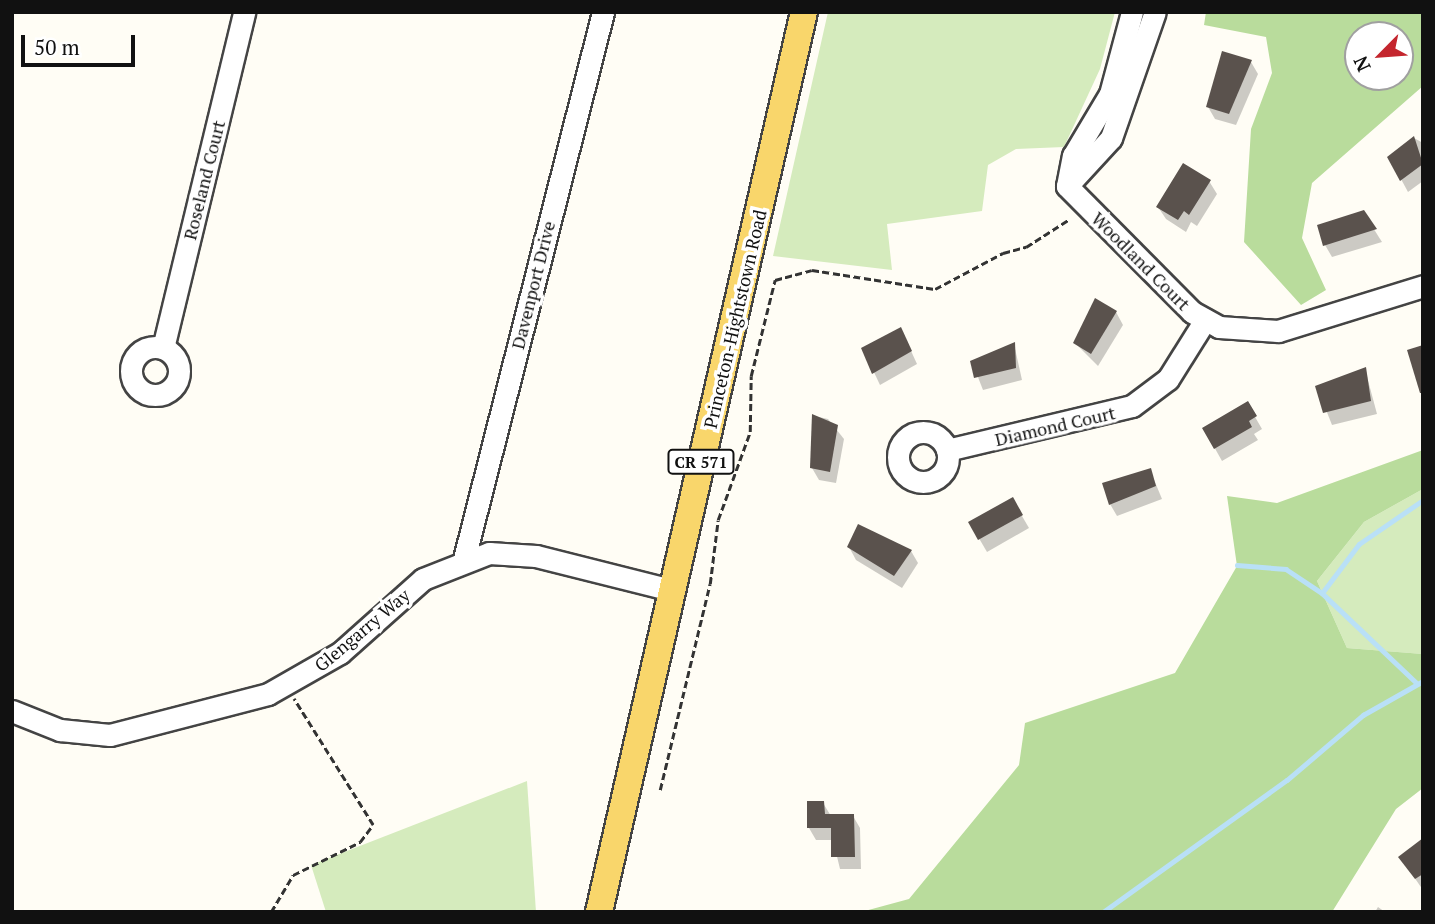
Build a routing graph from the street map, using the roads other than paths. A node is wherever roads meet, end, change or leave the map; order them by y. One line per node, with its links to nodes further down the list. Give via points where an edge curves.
1 (244, 12): 9 (street, Roseland Court)
2 (603, 12): 11 (street, Davenport Drive)
3 (804, 12): 12 (main road, Princeton-Hightstown Road / CR 571)
4 (1132, 12): 6 (street, via 1110,94 1073,156)
5 (1155, 12): 6 (street, via 1111,138)
6 (1067, 186): 8 (street, Woodland Court)
7 (1423, 286): 8 (street, Woodland Court, via 1279,331 1239,332)
8 (1205, 320): 10 (street, Diamond Court, via 1168,379 1132,406)
9 (163, 348)
10 (947, 450)
11 (464, 559): 12 (street, Glengarry Way, via 536,556); 13 (street, Glengarry Way, via 423,579 318,669 268,694 110,735 60,730)
12 (671, 590): 14 (main road, Princeton-Hightstown Road / CR 571)
13 (12, 711)
14 (599, 912)

